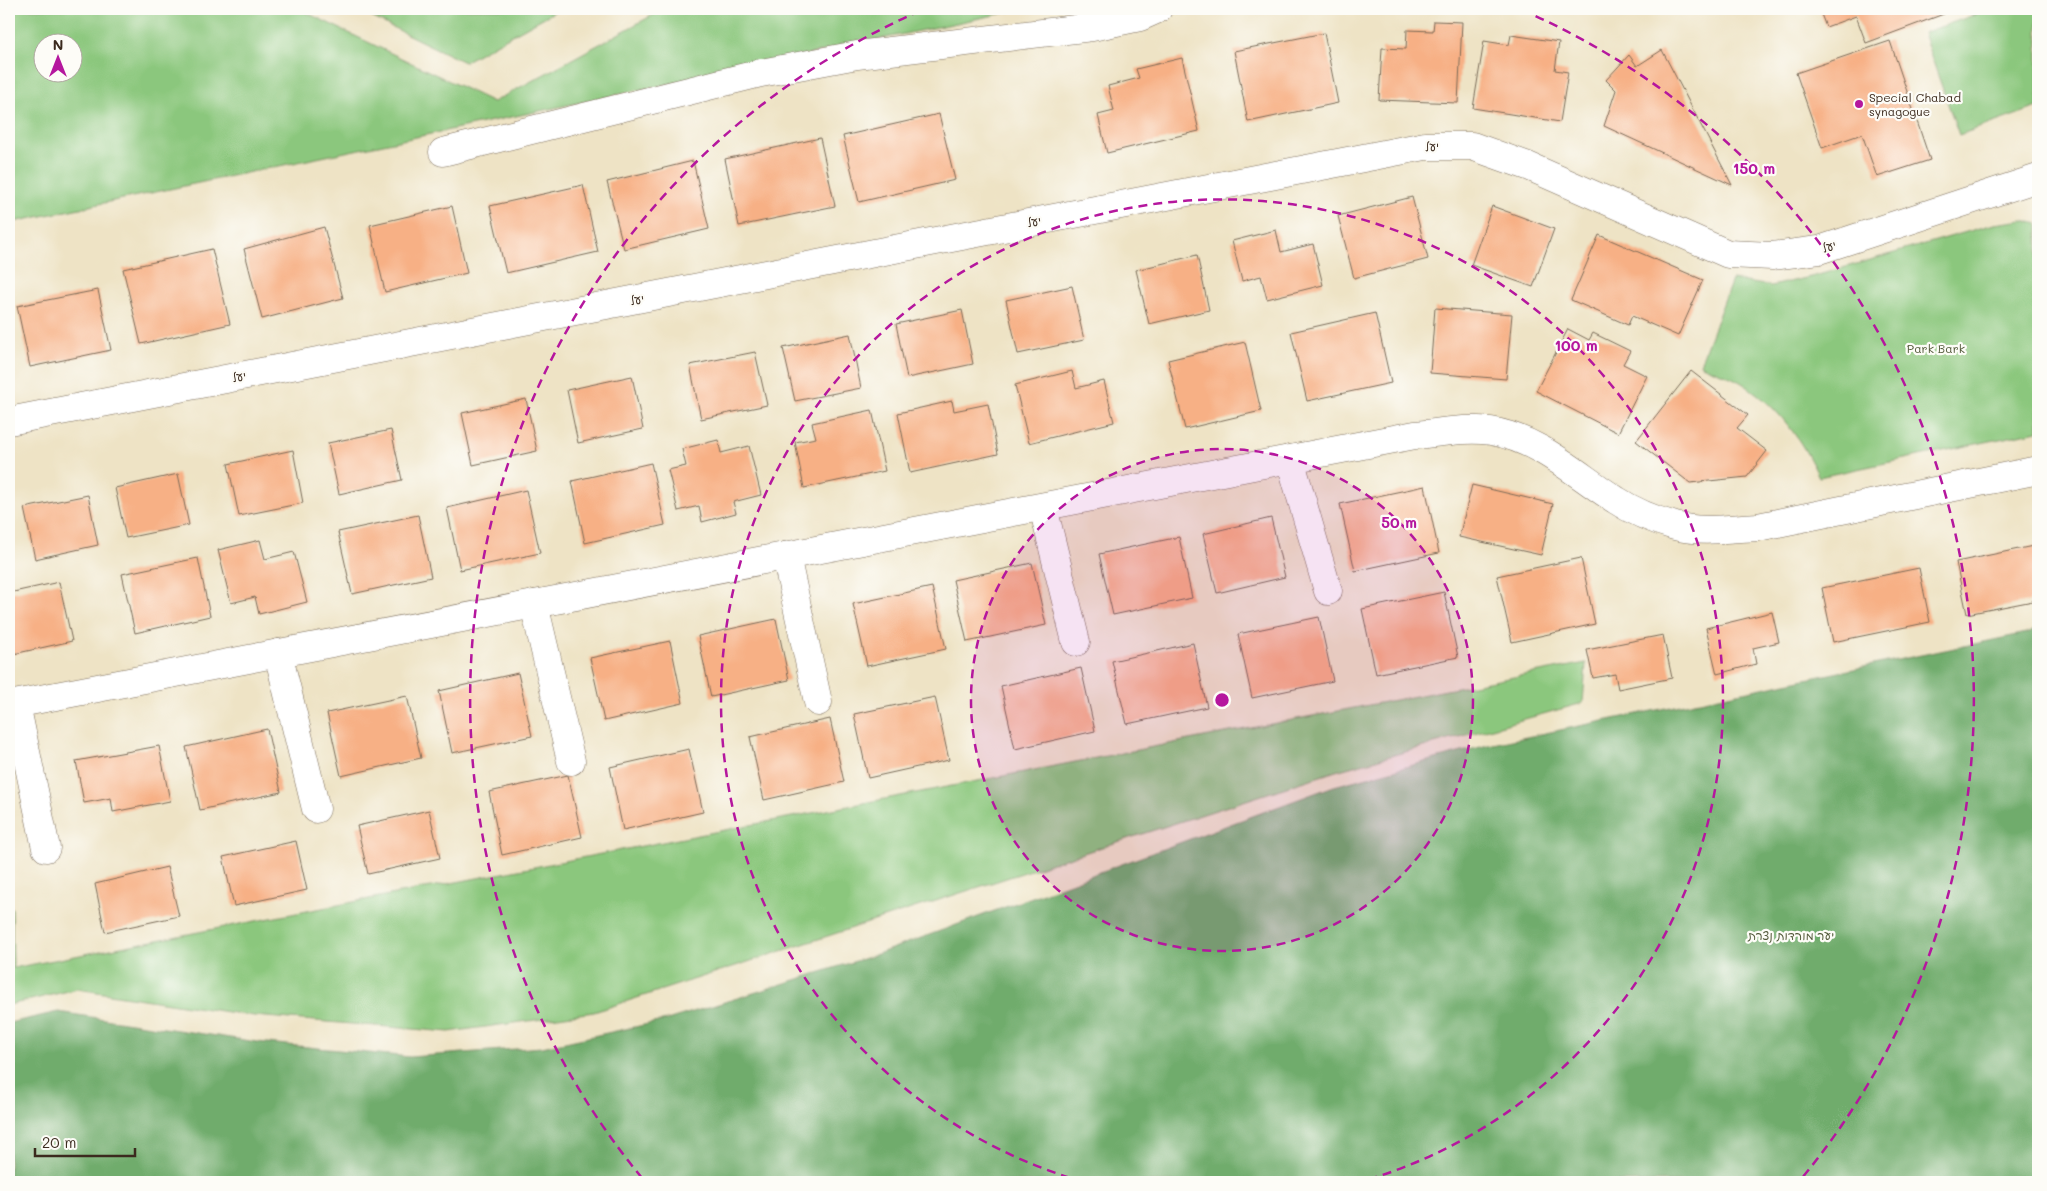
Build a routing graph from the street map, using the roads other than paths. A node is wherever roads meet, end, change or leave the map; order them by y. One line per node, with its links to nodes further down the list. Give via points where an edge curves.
1 (1158, 9): 2 (street, via 1140,17 1092,27 857,55 761,74)
2 (443, 152)
3 (2038, 178): 4 (street, יעל, via 1818,250 1772,256 1737,255 1728,254 1496,154 1472,146 1425,146)
4 (9, 421)
5 (1290, 459): 6 (street, via 1415,435 1490,431 1546,451 1617,501 1647,517 1678,527 1712,529 1758,527); 7 (street); 9 (street)
6 (2038, 470)
7 (1043, 506): 8 (street); 11 (street)
8 (786, 556): 10 (street); 13 (street)
9 (1328, 591)
10 (534, 604): 12 (street); 15 (street)
11 (1076, 642)
12 (278, 653): 14 (street); 16 (street)
13 (818, 702)
14 (12, 705): 17 (street)
15 (571, 761)
16 (316, 809)
17 (46, 848)

